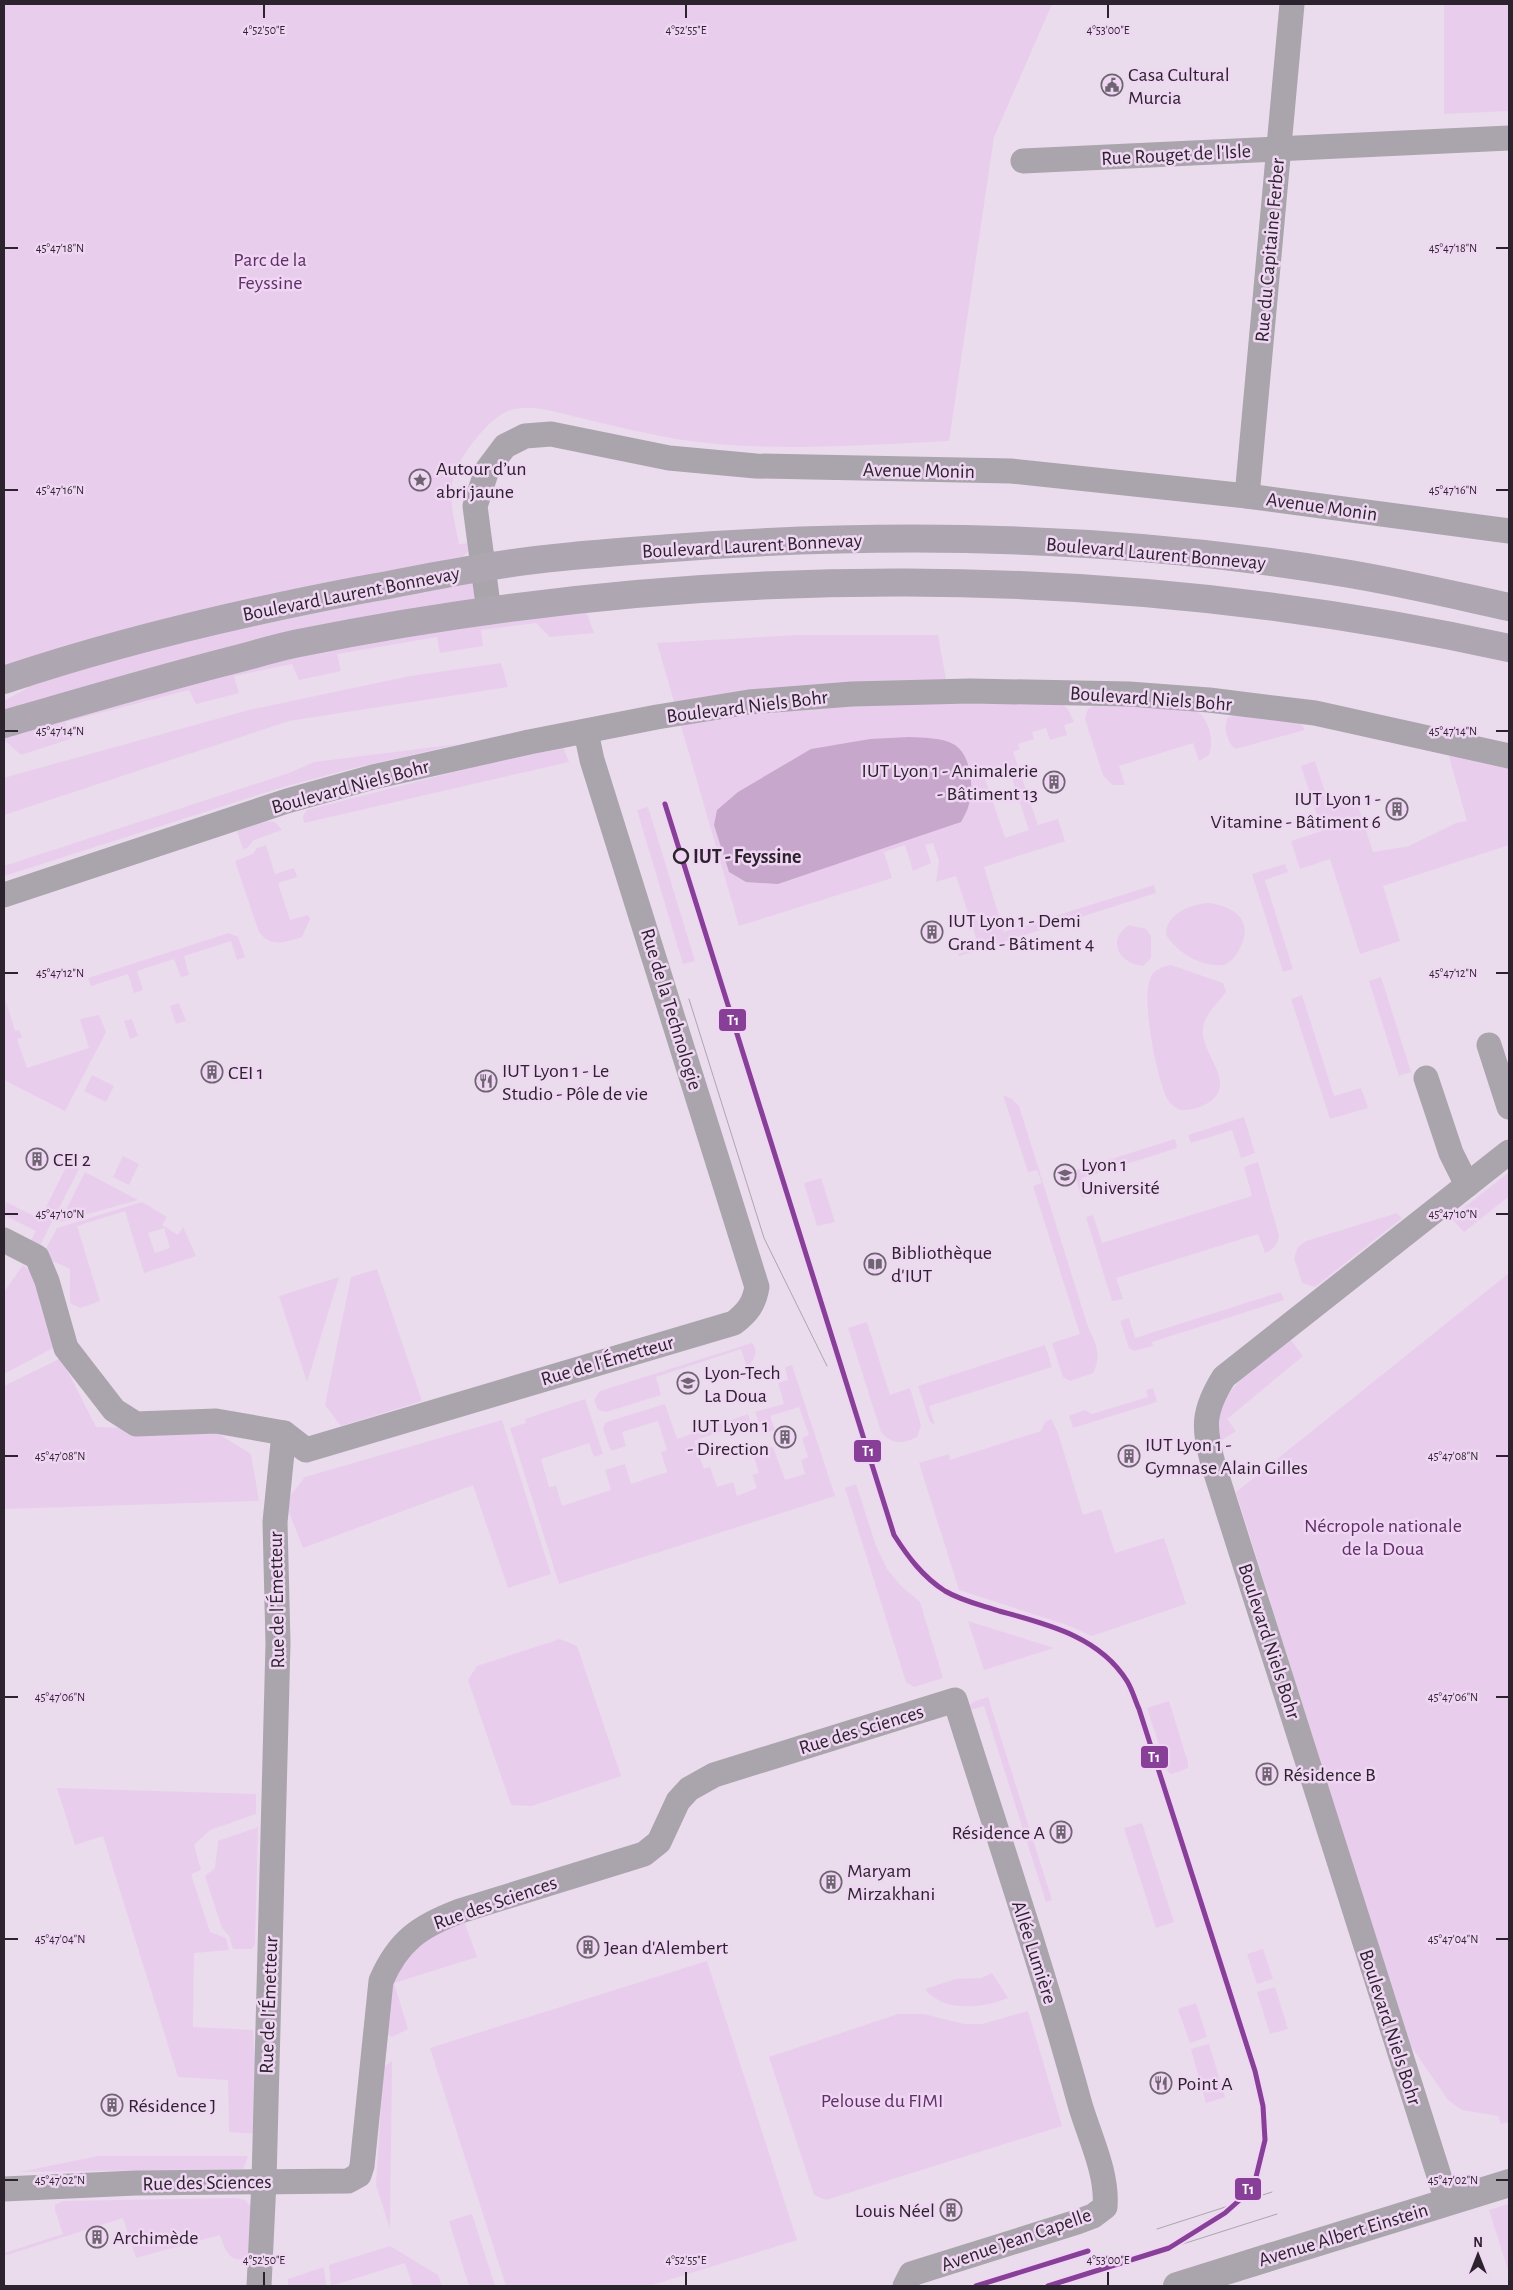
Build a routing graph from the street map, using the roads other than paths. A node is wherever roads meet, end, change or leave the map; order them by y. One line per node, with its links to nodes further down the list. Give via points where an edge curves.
1 (1292, 4): 3 (street, Rue du Capitaine Ferber)
2 (1509, 138): 3 (street, Rue Rouget de l'Isle)
3 (1279, 149): 4 (street, Rue Rouget de l'Isle); 5 (street, Rue du Capitaine Ferber)
4 (1023, 161)
5 (1247, 496): 6 (street, Avenue Monin); 7 (street, Avenue Monin, via 1011,471 756,466 669,458 551,434 525,436 505,446 487,470 475,506)
6 (1509, 531)
7 (483, 567): 8 (main road, Boulevard Laurent Bonnevay, via 735,543 953,539 1061,543 1160,550 1327,570); 9 (street, Avenue Monin); 11 (main road, Boulevard Laurent Bonnevay, via 266,609 160,634)
8 (1509, 607)
9 (489, 612): 10 (main road, Boulevard Laurent Bonnevay, via 596,597 740,586 846,582 1046,586 1150,593 1261,606 1358,619); 12 (main road, Boulevard Laurent Bonnevay, via 298,643)
10 (1509, 648)
11 (4, 680)
12 (4, 724)
13 (586, 732): 14 (street, Boulevard Niels Bohr, via 749,702 852,694 970,691 1110,694 1209,700 1315,713); 15 (street, Boulevard Niels Bohr, via 383,775 286,801); 22 (street, Rue de la Technologie, via 592,760)
14 (1509, 756)
15 (4, 895)
16 (1489, 1045): 18 (street)
17 (1426, 1078): 20 (street, via 1451,1153)
18 (1509, 1107)
19 (1509, 1152): 20 (street, Boulevard Niels Bohr)
20 (1467, 1184): 28 (street, Boulevard Niels Bohr, via 1224,1377 1212,1396 1205,1425 1214,1467)
21 (4, 1240): 23 (street, via 37,1257 66,1348 114,1410 136,1424 216,1421)
22 (757, 1287): 23 (street, Rue de l'Émetteur, via 754,1302 734,1323 306,1450)
23 (284, 1433): 25 (street, Rue de l'Émetteur, via 275,1522 278,1643)
24 (955, 1700): 25 (street, Rue des Sciences, via 714,1775 689,1789 678,1801 659,1842 644,1854 432,1921 390,1959 381,1981 359,2175 348,2181); 29 (street, Allée Lumière, via 1050,1996 1106,2190)
25 (264, 2181): 27 (street, Rue des Sciences); 30 (street, Rue de l'Émetteur)
26 (1509, 2183): 28 (street, Avenue Albert Einstein)
27 (4, 2189)
28 (1447, 2201): 32 (street, Avenue Albert Einstein)
29 (1105, 2206): 31 (street, Avenue Jean Capelle, via 1093,2216 1077,2222 911,2274)
30 (259, 2286)
31 (905, 2286)
32 (1177, 2286)

